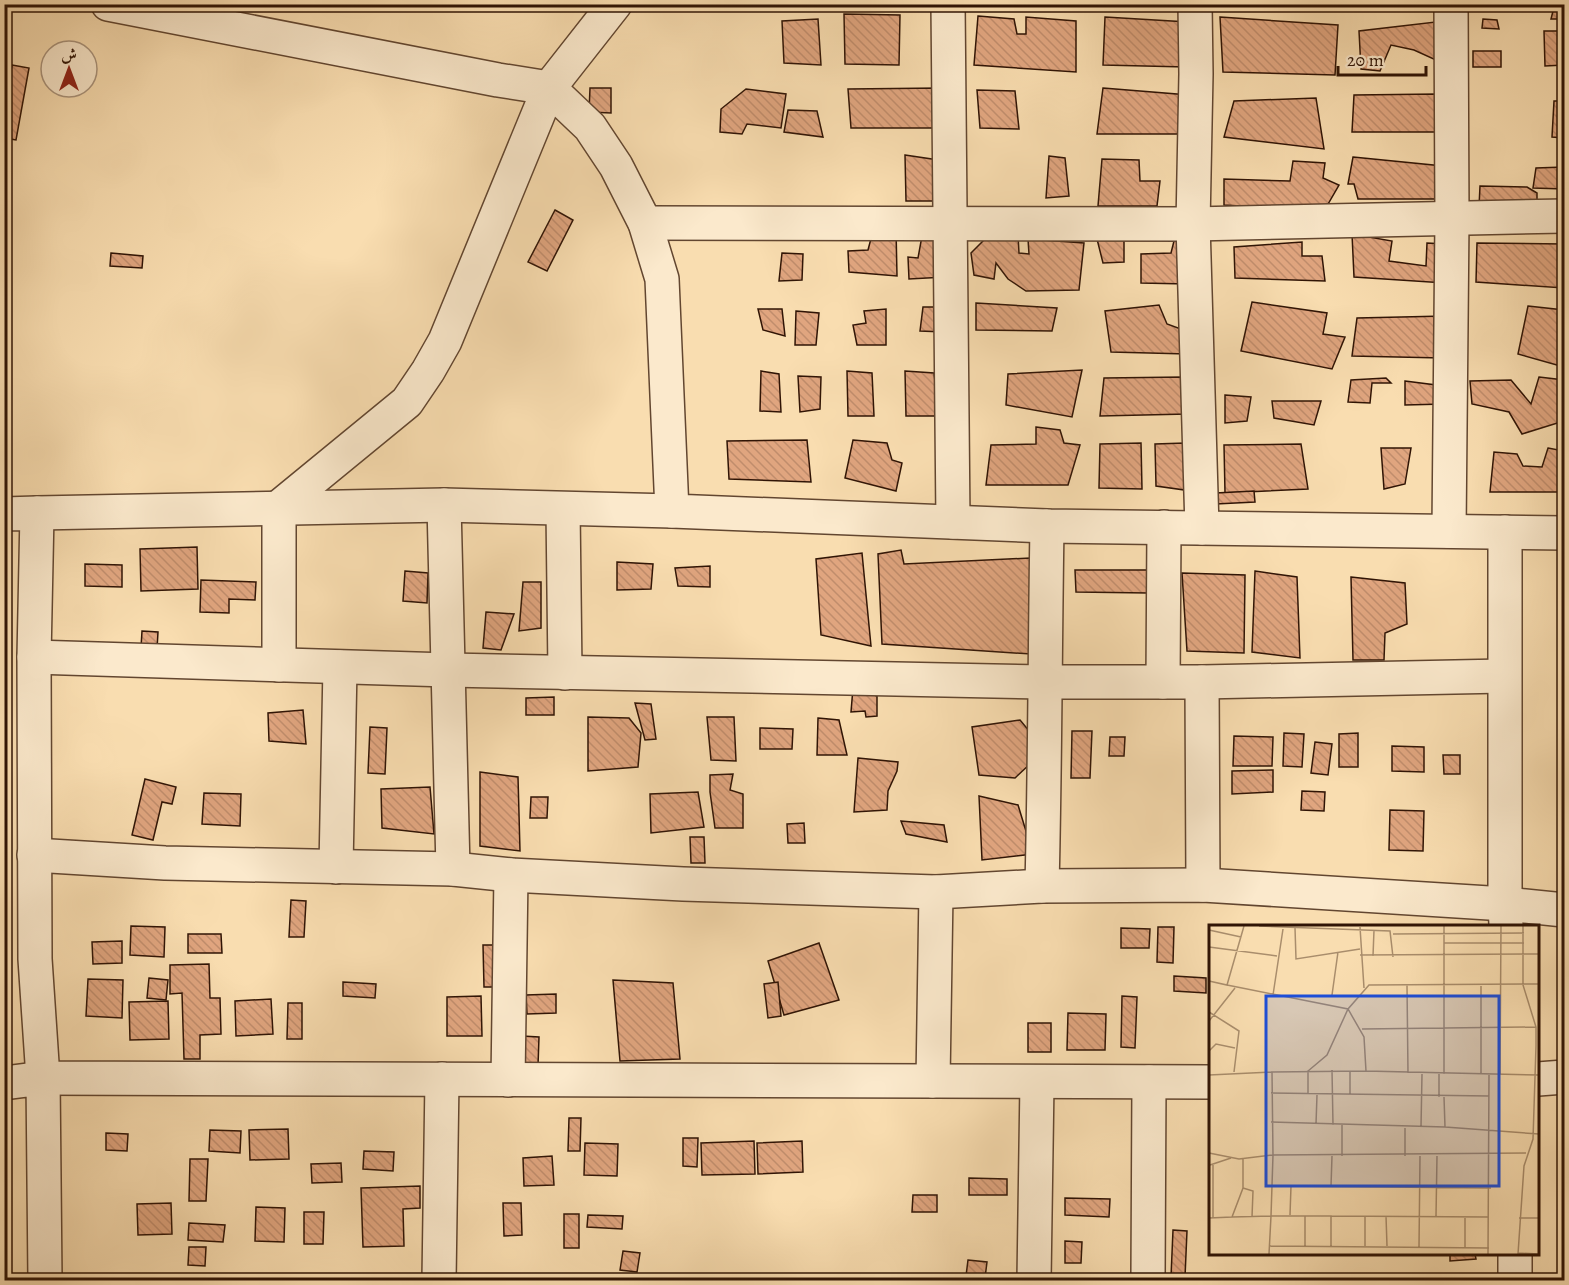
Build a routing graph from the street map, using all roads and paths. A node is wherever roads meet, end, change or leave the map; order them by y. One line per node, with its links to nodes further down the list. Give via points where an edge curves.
1 (108, 4): 6 (street)
2 (615, 4): 6 (street)
3 (948, 4): 10 (street)
4 (1195, 4): 11 (street)
5 (1451, 4): 8 (street)
6 (549, 88): 9 (street, via 590,127 616,165); 13 (street, via 445,341 428,371 407,402)
7 (1564, 216): 8 (street)
8 (1452, 219): 11 (street); 22 (street)
9 (645, 223): 10 (street); 15 (street, via 662,279)
10 (950, 224): 11 (street); 18 (street)
11 (1192, 224): 21 (street)
12 (444, 504): 13 (street); 14 (street); 28 (street)
13 (279, 507): 16 (street); 26 (street)
14 (563, 509): 15 (street); 29 (street)
15 (672, 511): 18 (street)
16 (37, 513): 17 (street); 25 (street)
17 (4, 514)
18 (953, 522): 19 (street)
19 (1047, 526): 20 (street); 31 (street)
20 (1164, 527): 21 (street); 32 (street)
21 (1202, 528): 22 (street)
22 (1449, 531): 23 (street)
23 (1505, 532): 24 (street); 30 (street)
24 (1564, 532)
25 (34, 657): 26 (street); 34 (street)
26 (279, 665): 27 (street)
27 (340, 667): 28 (street); 35 (street)
28 (448, 670): 29 (street); 36 (street)
29 (565, 673): 31 (street)
30 (1504, 676): 33 (street); 42 (street)
31 (1044, 682): 32 (street); 39 (street)
32 (1163, 682): 33 (street)
33 (1202, 682): 38 (street)
34 (34, 855): 35 (street); 44 (street, via 34,959)
35 (336, 867): 36 (street)
36 (453, 869): 37 (street)
37 (511, 874): 40 (street); 47 (street)
38 (1203, 885): 39 (street); 42 (street)
39 (1042, 886): 40 (street)
40 (936, 892): 48 (street)
41 (1564, 910): 42 (street)
42 (1506, 915)
43 (1564, 1077): 46 (street)
44 (43, 1078): 45 (street); 52 (street); 54 (street)
45 (442, 1079): 47 (street); 55 (street)
46 (1539, 1079)
47 (508, 1080): 48 (street)
48 (933, 1081): 49 (street)
49 (1037, 1082): 50 (street); 56 (street)
50 (1149, 1082): 51 (street); 57 (street)
51 (1209, 1082)
52 (4, 1083)
53 (1515, 1255): 58 (street)
54 (45, 1281)
55 (439, 1281)
56 (1034, 1281)
57 (1148, 1281)
58 (1515, 1281)

